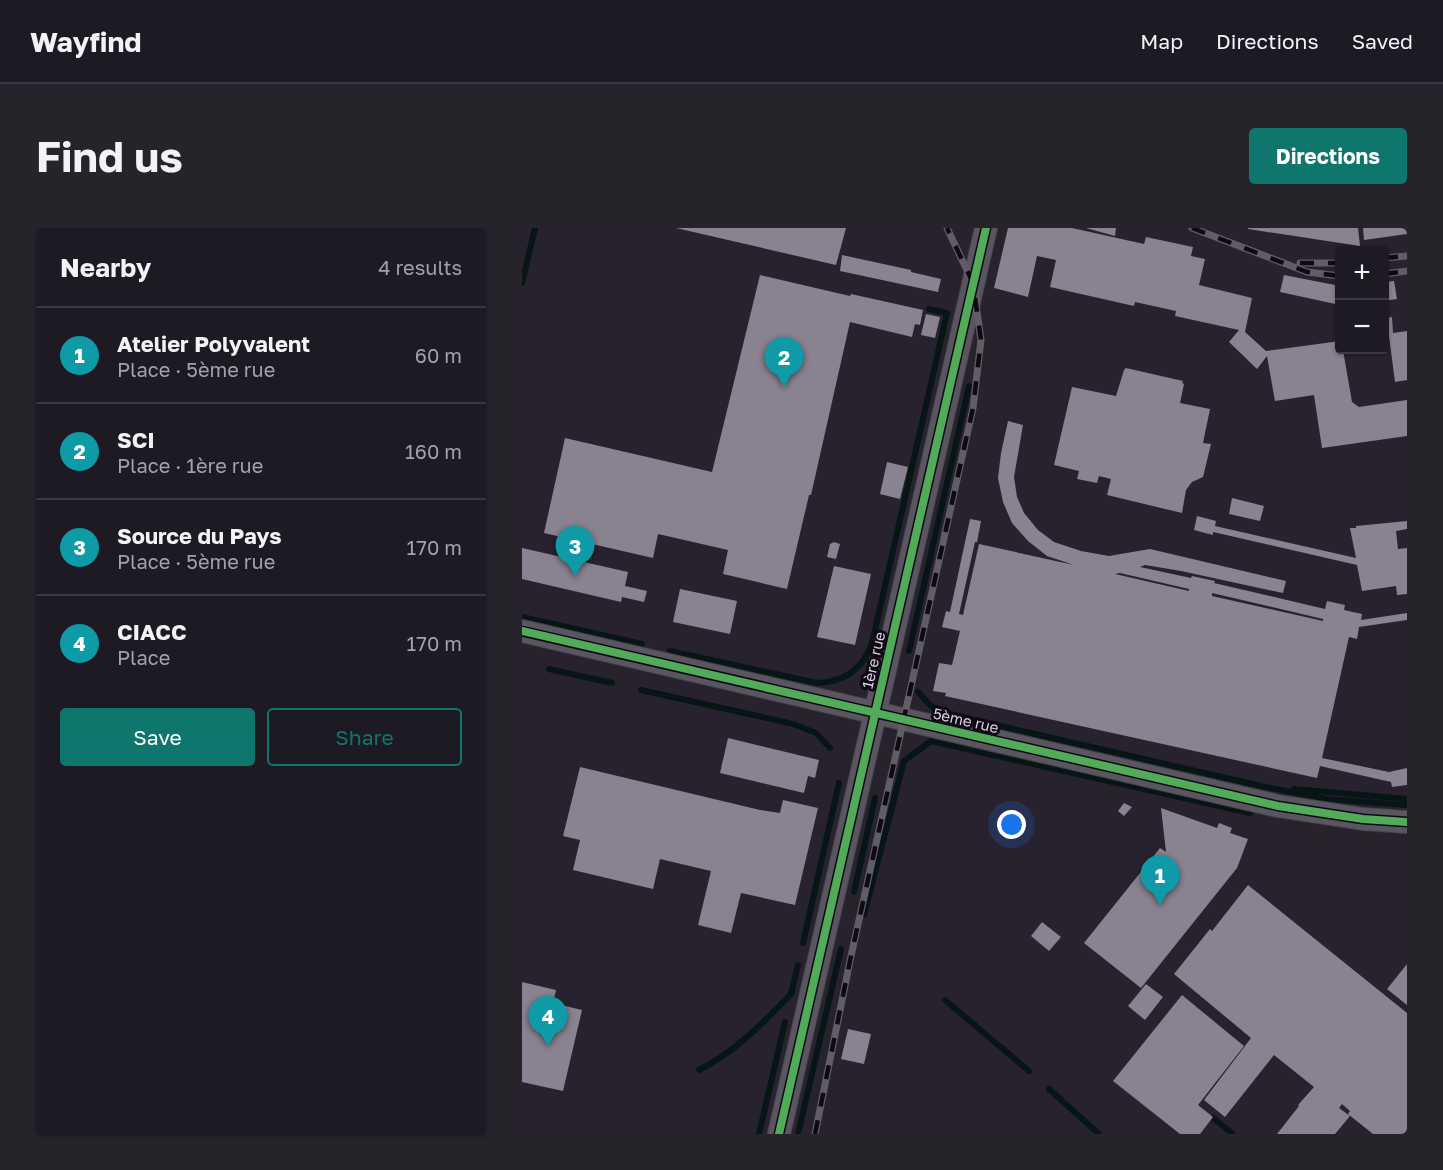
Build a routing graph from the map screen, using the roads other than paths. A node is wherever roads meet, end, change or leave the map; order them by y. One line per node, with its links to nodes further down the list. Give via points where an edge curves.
1 (986, 228): 3 (street, 1ère rue)
2 (522, 632): 3 (street, 5ème rue)
3 (875, 713): 4 (street, 5ème rue, via 1278,806); 5 (street, 1ère rue)
4 (1407, 822)
5 (779, 1134)

